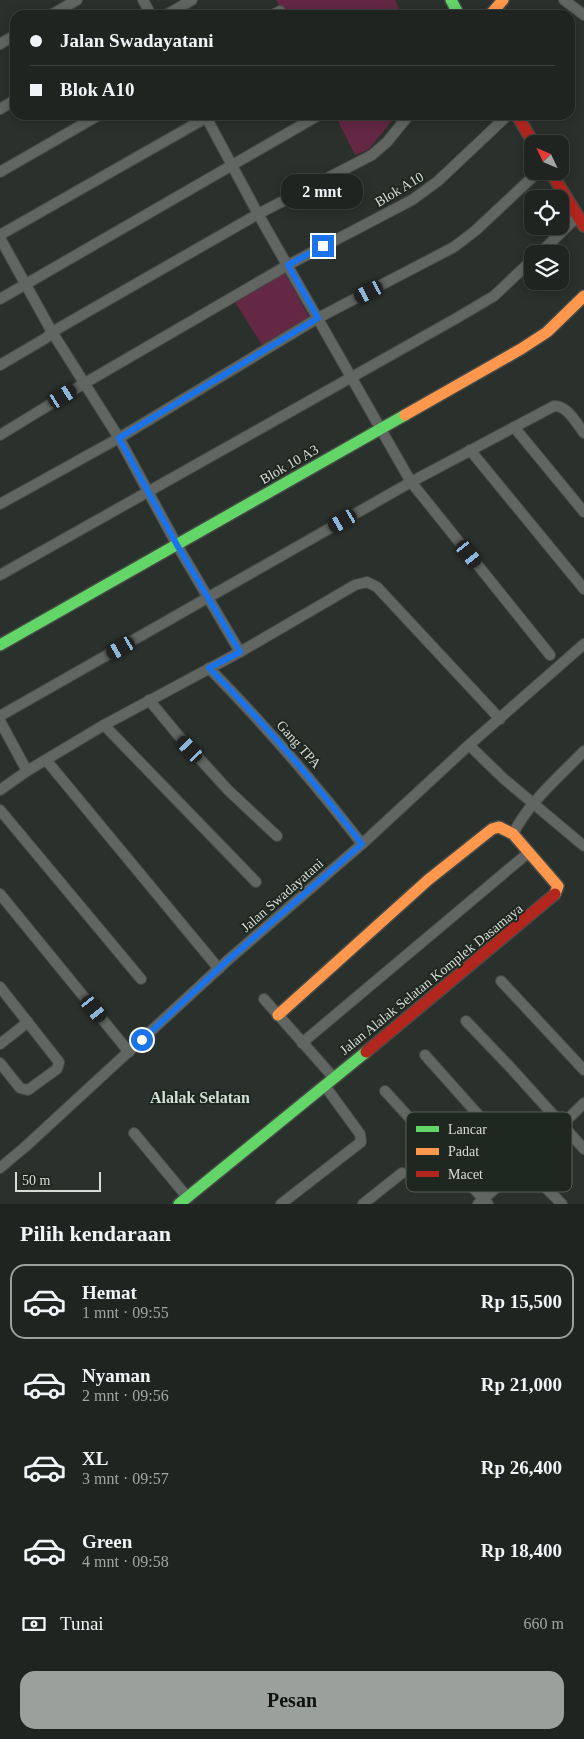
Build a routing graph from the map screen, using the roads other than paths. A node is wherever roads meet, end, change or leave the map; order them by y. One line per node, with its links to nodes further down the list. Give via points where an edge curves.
1 (77, 0): 5 (street)
2 (192, 0): 6 (street)
3 (503, 0): 7 (street)
4 (564, 0): 8 (street)
5 (60, 10)
6 (175, 10)
7 (494, 10)
8 (584, 15)
9 (90, 120): 18 (street)
10 (201, 120): 23 (street)
11 (210, 120): 17 (street)
12 (310, 120): 17 (street)
13 (405, 120): 21 (street, via 372,155)
14 (503, 120): 25 (street, Blok A10, via 438,182 412,200)
15 (519, 120): 16 (street)
16 (528, 135)
17 (232, 165): 21 (street); 27 (street)
18 (0, 172)
19 (529, 180): 30 (street, via 454,247)
20 (556, 180): 22 (street)
21 (258, 214): 25 (street); 31 (street)
22 (581, 221): 24 (street)
23 (0, 237): 27 (street)
24 (550, 245)
25 (288, 265): 30 (street); 34 (street, Blok A10)
26 (524, 268): 33 (street, via 494,296)
27 (25, 283): 29 (street); 31 (street)
28 (584, 296): 36 (street, Blok 10 A3, via 547,332)
29 (0, 299)
30 (318, 318): 33 (street); 39 (street)
31 (52, 332): 32 (street); 34 (street)
32 (0, 365)
33 (351, 376): 36 (street); 42 (street)
34 (85, 383): 38 (street, Blok A10); 39 (street)
35 (514, 427): 37 (street, via 559,405); 40 (street); 44 (street)
36 (381, 429): 41 (street); 45 (street, Blok 10 A3)
37 (584, 433)
38 (0, 434)
39 (119, 438): 42 (street); 43 (street)
40 (470, 450): 41 (street); 47 (street)
41 (411, 482): 48 (street); 52 (street)
42 (149, 492): 45 (street); 46 (street)
43 (0, 504)
44 (584, 512)
45 (177, 545): 48 (street); 50 (street, Blok 10 A3)
46 (0, 575)
47 (584, 589)
48 (208, 598): 51 (street); 55 (street)
49 (584, 644): 56 (street, Jalan Swadayatani)
50 (0, 645)
51 (240, 652): 53 (street); 56 (street, via 356,585 367,582 377,587)
52 (550, 655)
53 (209, 668): 54 (street); 68 (street, Gang TPA, via 320,789)
54 (149, 700): 58 (street); 67 (street, via 228,790)
55 (0, 716)
56 (500, 719): 59 (street, Jalan Swadayatani)
57 (0, 721): 62 (street)
58 (104, 725): 61 (street); 71 (street)
59 (469, 745): 64 (street); 68 (street, Jalan Swadayatani)
60 (584, 751): 64 (street)
61 (46, 760): 62 (street); 73 (street)
62 (27, 771): 63 (street)
63 (0, 790)
64 (534, 804): 66 (street); 69 (street)
65 (0, 810): 74 (street)
66 (513, 834): 70 (street, Jalan Alalak Selatan Komplek Dasamaya); 78 (street, via 499,827 492,829 428,880)
67 (277, 836)
68 (362, 844): 73 (street, Jalan Swadayatani)
69 (584, 846)
70 (528, 853): 81 (street); 87 (street, Jalan Alalak Selatan Komplek Dasamaya, via 558,886 554,897)
71 (256, 882)
72 (0, 894): 83 (street)
73 (218, 969): 83 (street, Jalan Swadayatani)
74 (141, 979)
75 (501, 981): 86 (street)
76 (0, 987): 80 (street)
77 (264, 999): 78 (street)
78 (278, 1015): 81 (street)
79 (466, 1021): 91 (street)
80 (28, 1022): 82 (street); 85 (street, via 57,1057 57,1069 28,1090 20,1088)
81 (302, 1043): 87 (street)
82 (0, 1044)
83 (129, 1052): 97 (street, Jalan Swadayatani)
84 (425, 1055): 90 (street)
85 (0, 1063)
86 (584, 1070)
87 (329, 1082): 102 (street, Jalan Alalak Selatan Komplek Dasamaya); 104 (street, via 360,1134 361,1142)
88 (385, 1092): 93 (street)
89 (584, 1103): 92 (street)
90 (476, 1112)
91 (550, 1112)
92 (572, 1114)
93 (406, 1116)
94 (134, 1133): 102 (street)
95 (572, 1136): 96 (street)
96 (584, 1149)
97 (0, 1168)
98 (402, 1173): 105 (street)
99 (474, 1192): 103 (street)
100 (493, 1192): 103 (street)
101 (550, 1192): 106 (street)
102 (183, 1201)
103 (483, 1202)
104 (281, 1204)
105 (363, 1204)
106 (562, 1204)

